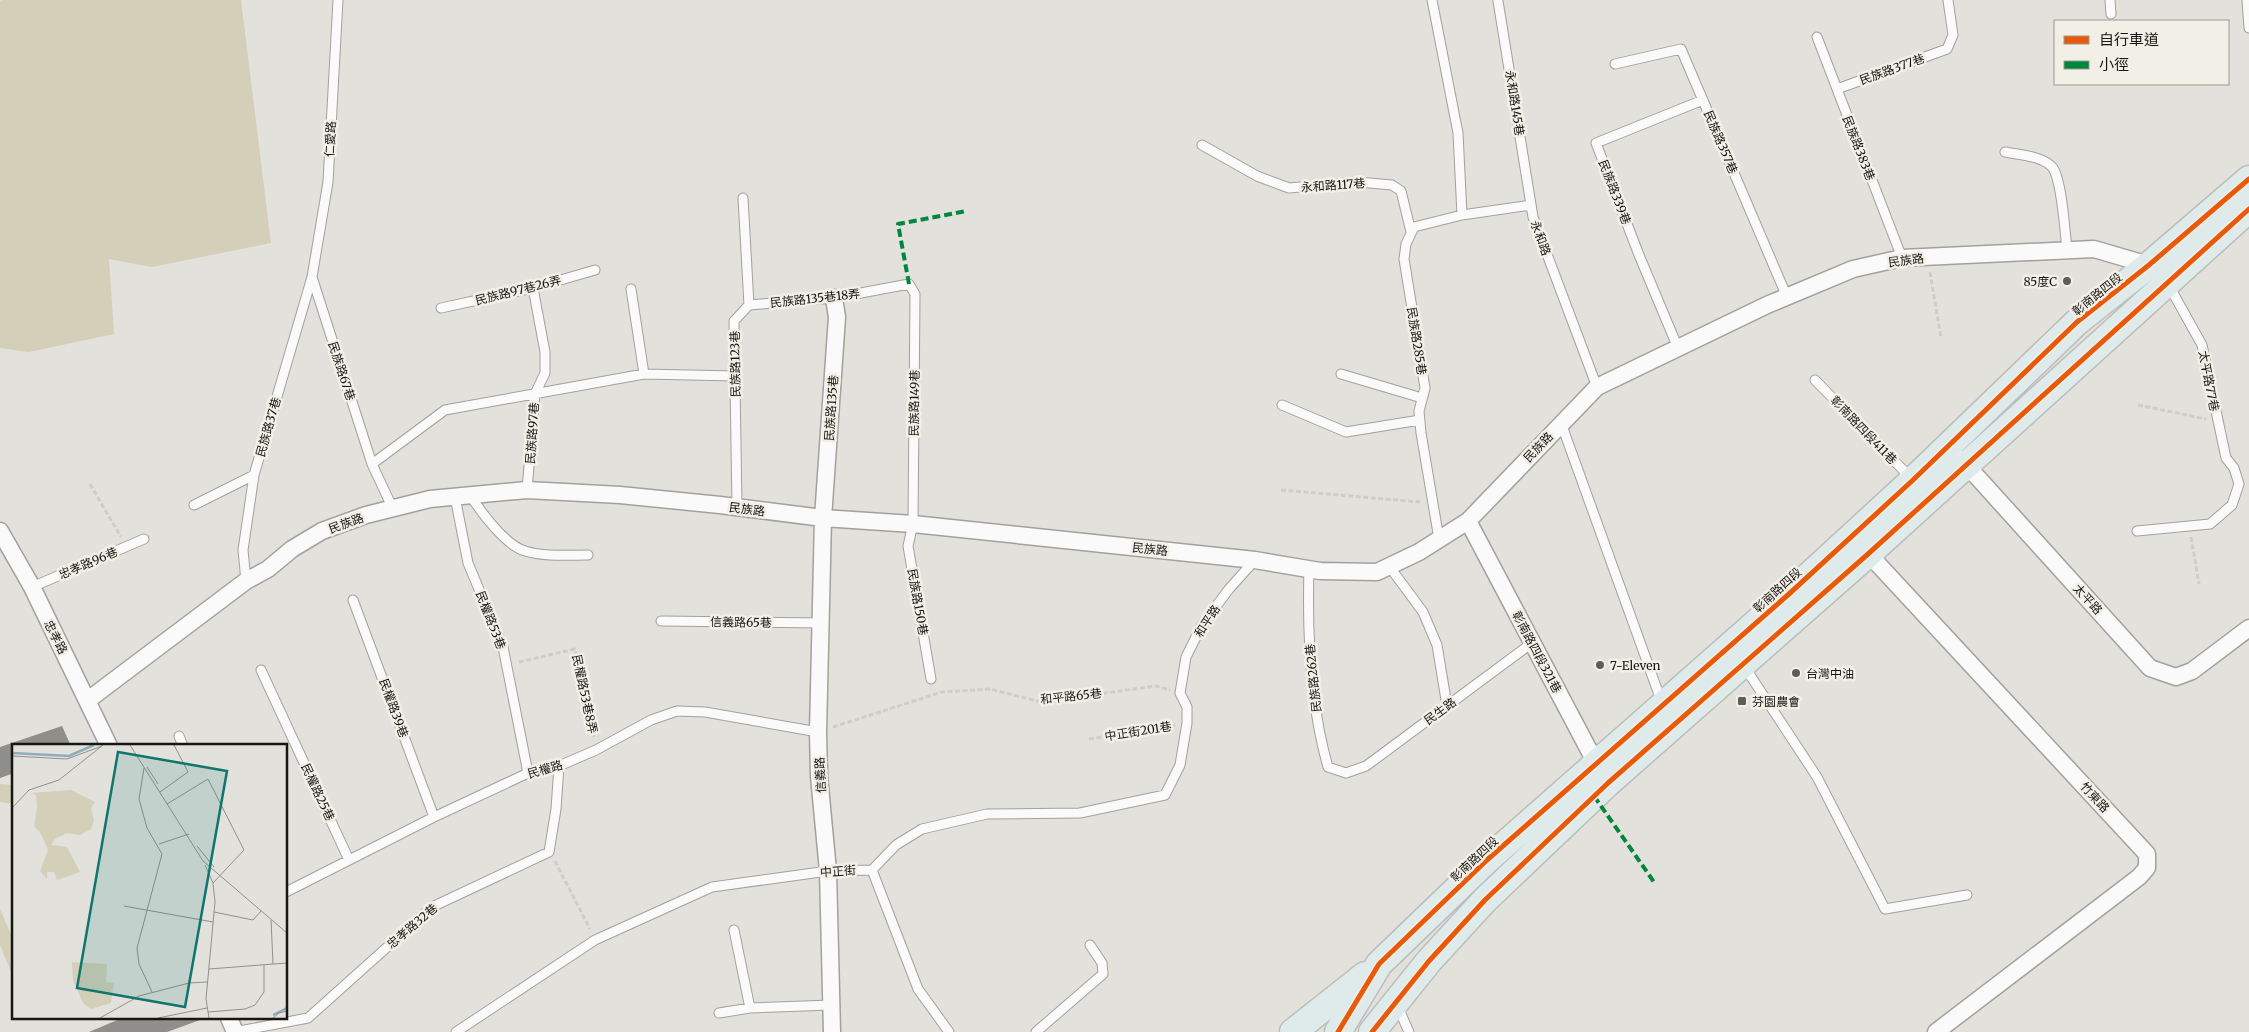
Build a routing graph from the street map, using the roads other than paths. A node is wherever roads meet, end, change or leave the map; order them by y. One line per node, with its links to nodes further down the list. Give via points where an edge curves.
1 (338, 0): 25 (lane, 仁愛路, via 328,182)
2 (1432, 0): 19 (lane, via 1458,133)
3 (1948, 0): 11 (lane, 民族路377巷, via 1953,35 1947,49)
4 (2110, 0): 7 (lane)
5 (2246, 0): 8 (lane)
6 (1498, 1): 17 (lane, 永和路145巷)
7 (2111, 14)
8 (2249, 28)
9 (1817, 37): 11 (lane, 民族路383巷)
10 (1615, 64): 12 (lane, 民族路357巷, via 1681,49)
11 (1837, 88): 22 (lane, 民族路383巷)
12 (1703, 100): 29 (lane, 民族路357巷); 33 (lane, 民族路339巷, via 1596,143)
13 (1202, 145): 20 (lane, 永和路117巷, via 1257,176 1289,188 1358,182 1392,185 1401,191)
14 (2005, 152): 21 (lane, via 2041,160 2053,167 2058,179)
15 (2249, 179): 24 (main road, 彰南路四段)
16 (743, 198): 31 (lane)
17 (1531, 205): 19 (lane, 永和路); 38 (lane, 永和路)
18 (2249, 209): 24 (main road, 彰南路四段)
19 (1462, 215): 20 (lane, 永和路, via 1414,227)
20 (1411, 232): 40 (lane, 民族路285巷, via 1404,259 1424,388)
21 (2068, 250): 22 (street, 民族路); 24 (street, 民族路, via 2094,249)
22 (1902, 258): 29 (street, 民族路, via 1853,269)
23 (596, 270): 27 (lane, 民族路97巷26弄)
24 (2158, 274): 44 (main road, 彰南路四段, via 2077,322); 46 (main road, 彰南路四段); 58 (lane, 太平路77巷, via 2202,345 2226,458 2234,468 2239,484 2232,504 2210,524)
25 (312, 277): 45 (lane, 民族路67巷); 47 (lane, 民族路37巷)
26 (909, 284): 30 (lane, 民族路135巷18弄); 56 (lane, 民族路149巷, via 915,294)
27 (532, 288): 32 (lane, 民族路97巷26弄); 39 (lane, 民族路97巷, via 545,352 545,373)
28 (631, 289): 34 (lane)
29 (1787, 297): 33 (street, 民族路)
30 (834, 298): 31 (lane, 民族路135巷18弄); 54 (street, 民族路135巷, via 837,317)
31 (750, 305): 36 (lane, 民族路123巷, via 734,321)
32 (441, 308)
33 (1678, 348): 38 (street, 民族路)
34 (644, 374): 36 (lane); 39 (lane)
35 (1341, 374): 40 (lane)
36 (735, 376): 52 (lane, 民族路123巷)
37 (1815, 380): 48 (lane, 彰南路四段411巷)
38 (1597, 387): 43 (street, 民族路)
39 (535, 394): 45 (lane, via 445,410); 49 (lane, 民族路97巷)
40 (1422, 398): 42 (lane, 民族路285巷)
41 (1282, 405): 42 (lane, via 1346,432)
42 (1420, 420): 61 (lane, 民族路285巷)
43 (1562, 423): 55 (street, 民族路); 79 (lane)
44 (1946, 447): 46 (street, 太平路); 48 (main road, 彰南路四段)
45 (372, 464): 53 (lane, 民族路67巷)
46 (1966, 464): 62 (main road, 彰南路四段); 72 (street, 太平路, via 2150,668 2176,677 2192,671)
47 (254, 475): 51 (lane); 67 (lane, 民族路37巷, via 244,550)
48 (1913, 480): 59 (main road, 彰南路四段)
49 (527, 490): 50 (street, 民族路); 52 (street, 民族路)
50 (463, 496): 53 (street, 民族路, via 430,499); 63 (lane, via 508,540 524,551); 86 (lane, 民權路53巷, via 468,563 503,647)
51 (194, 505)
52 (737, 507): 54 (street, 民族路)
53 (393, 509): 67 (street, 民族路, via 366,515 322,532)
54 (823, 518): 56 (street, 民族路); 71 (street, 信義路)
55 (1468, 521): 61 (street, 民族路); 73 (street, 彰南路四段321巷)
56 (913, 524): 64 (street, 民族路); 76 (lane, 民族路150巷, via 908,546)
57 (0, 531): 68 (street, 忠孝路)
58 (2137, 531)
59 (1851, 535): 62 (street, 竹東路); 74 (main road, 彰南路四段)
60 (144, 539): 68 (lane, 忠孝路96巷)
61 (1439, 539): 65 (street, 民族路)
62 (1868, 554): 74 (main road, 彰南路四段); 112 (street, 竹東路, via 2147,854 2147,868 2139,877)
63 (588, 555)
64 (1255, 560): 66 (street, 民族路); 77 (lane, 和平路, via 1202,625 1186,657)
65 (1389, 566): 66 (street, 民族路, via 1378,572); 80 (lane, via 1423,612 1436,645)
66 (1309, 569): 87 (lane, 民族路262巷, via 1307,626 1320,739 1328,767)
67 (246, 581): 78 (street, 民族路)
68 (32, 588): 78 (street, 忠孝路)
69 (353, 600): 89 (lane, 民權路39巷)
70 (661, 621): 71 (lane, 信義路65巷)
71 (821, 623): 81 (street, 信義路)
72 (2249, 628)
73 (1532, 643): 80 (lane, 民生路); 88 (street, 彰南路四段321巷)
74 (1736, 656): 79 (main road, 彰南路四段); 88 (main road, 彰南路四段); 94 (lane, via 1817,778 1885,909)
75 (262, 670): 90 (lane, 民權路25巷)
76 (931, 679)
77 (1180, 693): 91 (lane, 中正街, via 1187,707 1187,723 1180,765 1165,795 1080,813 987,814 922,829 896,845)
78 (88, 700): 83 (street, 忠孝路)
79 (1662, 705): 88 (main road, 彰南路四段)
80 (1447, 706): 87 (lane, 民生路, via 1366,766)
81 (818, 732): 85 (lane, 民權路, via 706,712 677,711 651,720); 92 (street, 信義路)
82 (179, 736): 84 (lane)
83 (108, 744)
84 (182, 744)
85 (559, 766): 86 (lane, 民權路); 103 (lane, 忠孝路32巷, via 549,852 432,907 308,1018)
86 (528, 773): 89 (lane, 民權路)
87 (1346, 773)
88 (1602, 774): 97 (main road, 彰南路四段, via 1487,860); 98 (main road, 彰南路四段, via 1429,961)
89 (434, 817): 90 (lane, 民權路)
90 (349, 860): 93 (lane, 民權路)
91 (872, 870): 92 (lane, 中正街); 106 (lane, via 918,990)
92 (828, 871): 99 (street, 信義路); 104 (lane, 中正街, via 712,887 595,940)
93 (288, 891)
94 (1967, 895)
95 (734, 930): 100 (lane)
96 (1090, 944): 107 (lane, via 1102,963 1103,974)
97 (1379, 964): 108 (main road); 109 (main road, 彰南路四段)
98 (1396, 1002): 110 (main road, 彰南路四段); 111 (lane)
99 (831, 1005): 100 (lane); 105 (street, 信義路)
100 (750, 1008): 101 (lane)
101 (719, 1013)
102 (230, 1020): 103 (street)
103 (234, 1032)
104 (456, 1032)
105 (832, 1032)
106 (949, 1032)
107 (1036, 1032)
108 (1292, 1032)
109 (1338, 1032)
110 (1372, 1032)
111 (1409, 1032)
112 (1936, 1032)

